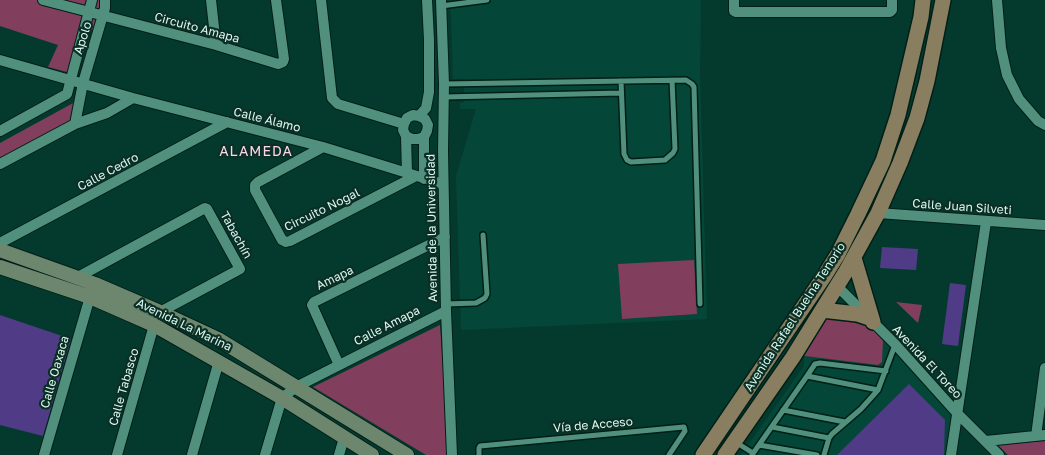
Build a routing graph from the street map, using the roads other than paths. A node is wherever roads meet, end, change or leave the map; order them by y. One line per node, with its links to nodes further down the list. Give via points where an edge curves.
1 (43, 0): 16 (street, Circuito Amapa)
2 (92, 0): 16 (street, Apolo)
3 (106, 0): 17 (street, Apolo)
4 (211, 0): 18 (street)
5 (276, 0): 18 (street, Circuito Amapa, via 282,62 278,64)
6 (322, 0): 31 (street, via 332,98 338,104)
7 (427, 0): 28 (street, via 429,92 426,108)
8 (487, 0): 14 (lane)
9 (734, 0): 10 (street, via 736,12 890,12)
10 (892, 0)
11 (923, 0): 49 (main road, Avenida Rafael Buelna Tenorio, via 904,93 883,161)
12 (942, 0): 40 (main road, Avenida Rafael Buelna Tenorio, via 917,118)
13 (997, 0): 32 (street, via 1007,75 1019,99)
14 (468, 1): 15 (lane)
15 (441, 3): 24 (street, Avenida de la Universidad)
16 (89, 12): 17 (street, Circuito Amapa); 20 (street, Apolo)
17 (102, 16): 18 (street, Circuito Amapa); 23 (street, Apolo)
18 (216, 46)
19 (0, 60): 20 (street)
20 (70, 80): 23 (street, Calle Álamo); 33 (street, Apolo, via 66,95)
21 (672, 80): 22 (lane); 25 (lane, via 675,149 665,160 631,162 625,158); 53 (lane, via 686,80 694,87)
22 (621, 81): 24 (lane); 25 (lane)
23 (83, 83): 27 (street, Calle Álamo); 30 (street, Apolo)
24 (444, 84): 26 (street, Avenida de la Universidad)
25 (621, 93): 26 (lane)
26 (444, 97): 39 (street, Avenida de la Universidad)
27 (133, 98): 29 (street, Calle Álamo); 30 (street, via 107,113)
28 (419, 116): 31 (street, via 407,118); 35 (street, via 428,125)
29 (227, 122): 36 (street, Calle Álamo); 45 (street, Calle Cedro)
30 (75, 124): 37 (street)
31 (404, 124): 34 (street)
32 (1045, 125)
33 (0, 131)
34 (406, 136): 35 (street, via 418,140); 38 (street)
35 (424, 136): 38 (street)
36 (323, 147): 38 (street, Calle Álamo); 38 (street, Circuito Nogal, via 255,185 282,240 286,242)
37 (0, 164)
38 (416, 176): 39 (street, Calle Álamo)
39 (443, 184): 44 (street, Avenida de la Universidad)
40 (878, 213): 41 (street, Calle Juan Silveti); 47 (main road, Avenida Rafael Buelna Tenorio)
41 (986, 222): 42 (street, Calle Juan Silveti); 69 (street)
42 (1045, 225)
43 (483, 235): 54 (lane, via 485,298 476,303)
44 (445, 237): 54 (street, Avenida de la Universidad); 61 (street, Amapa, via 314,302 312,309)
45 (0, 243)
46 (0, 250): 50 (main road, Avenida La Marina)
47 (854, 258): 51 (main road, Avenida Rafael Buelna Tenorio); 57 (main road)
48 (0, 267): 52 (main road, Avenida La Marina)
49 (825, 275): 51 (main road); 89 (main road, Avenida Rafael Buelna Tenorio)
50 (78, 277): 52 (main road, Avenida La Marina); 56 (street, Tabachín, via 205,208 239,271)
51 (837, 286): 55 (main road, Avenida Rafael Buelna Tenorio); 57 (street, Avenida El Toreo)
52 (92, 290): 56 (main road, Avenida La Marina); 58 (main road, Avenida La Marina); 79 (street, Calle Oaxaca)
53 (700, 304)
54 (446, 308): 61 (street, Calle Amapa); 86 (street, Avenida de la Universidad)
55 (822, 310): 57 (main road, via 857,314); 75 (main road, Avenida Rafael Buelna Tenorio)
56 (160, 312): 65 (main road, Avenida La Marina, via 218,339)
57 (871, 320): 59 (street, Avenida El Toreo)
58 (154, 325): 60 (main road, Avenida La Marina); 80 (street, Calle Tabasco)
59 (895, 344): 63 (lane); 69 (street, Avenida El Toreo)
60 (219, 361): 67 (main road, Avenida La Marina); 81 (street)
61 (339, 365): 65 (street)
62 (1045, 368): 72 (street)
63 (886, 370): 64 (lane, via 820,363 815,364); 66 (lane)
64 (807, 376): 66 (lane); 68 (lane)
65 (296, 387): 67 (street); 85 (main road, Avenida La Marina)
66 (878, 390): 70 (lane)
67 (282, 398): 73 (main road, Avenida La Marina); 82 (street)
68 (784, 410): 70 (lane); 71 (lane)
69 (957, 413): 76 (street, Avenida El Toreo); 93 (street)
70 (845, 422): 74 (lane)
71 (772, 427): 74 (lane); 77 (lane)
72 (1040, 435): 76 (street)
73 (344, 438): 83 (street); 84 (main road, Avenida La Marina)
74 (829, 438): 92 (lane)
75 (734, 441): 78 (lane); 90 (main road, Avenida Rafael Buelna Tenorio)
76 (986, 441): 94 (street, Avenida El Toreo)
77 (759, 445): 78 (lane); 91 (lane)
78 (753, 454)
79 (44, 455)
80 (117, 455)
81 (192, 455)
82 (265, 455)
83 (339, 455)
84 (372, 455)
85 (407, 455)
86 (452, 455)
87 (479, 455): 88 (lane, Vía de Acceso, via 480,446 684,427 685,431)
88 (669, 455)
89 (703, 455)
90 (725, 455)
91 (817, 455)
92 (824, 455)
93 (951, 455)
94 (999, 455)

